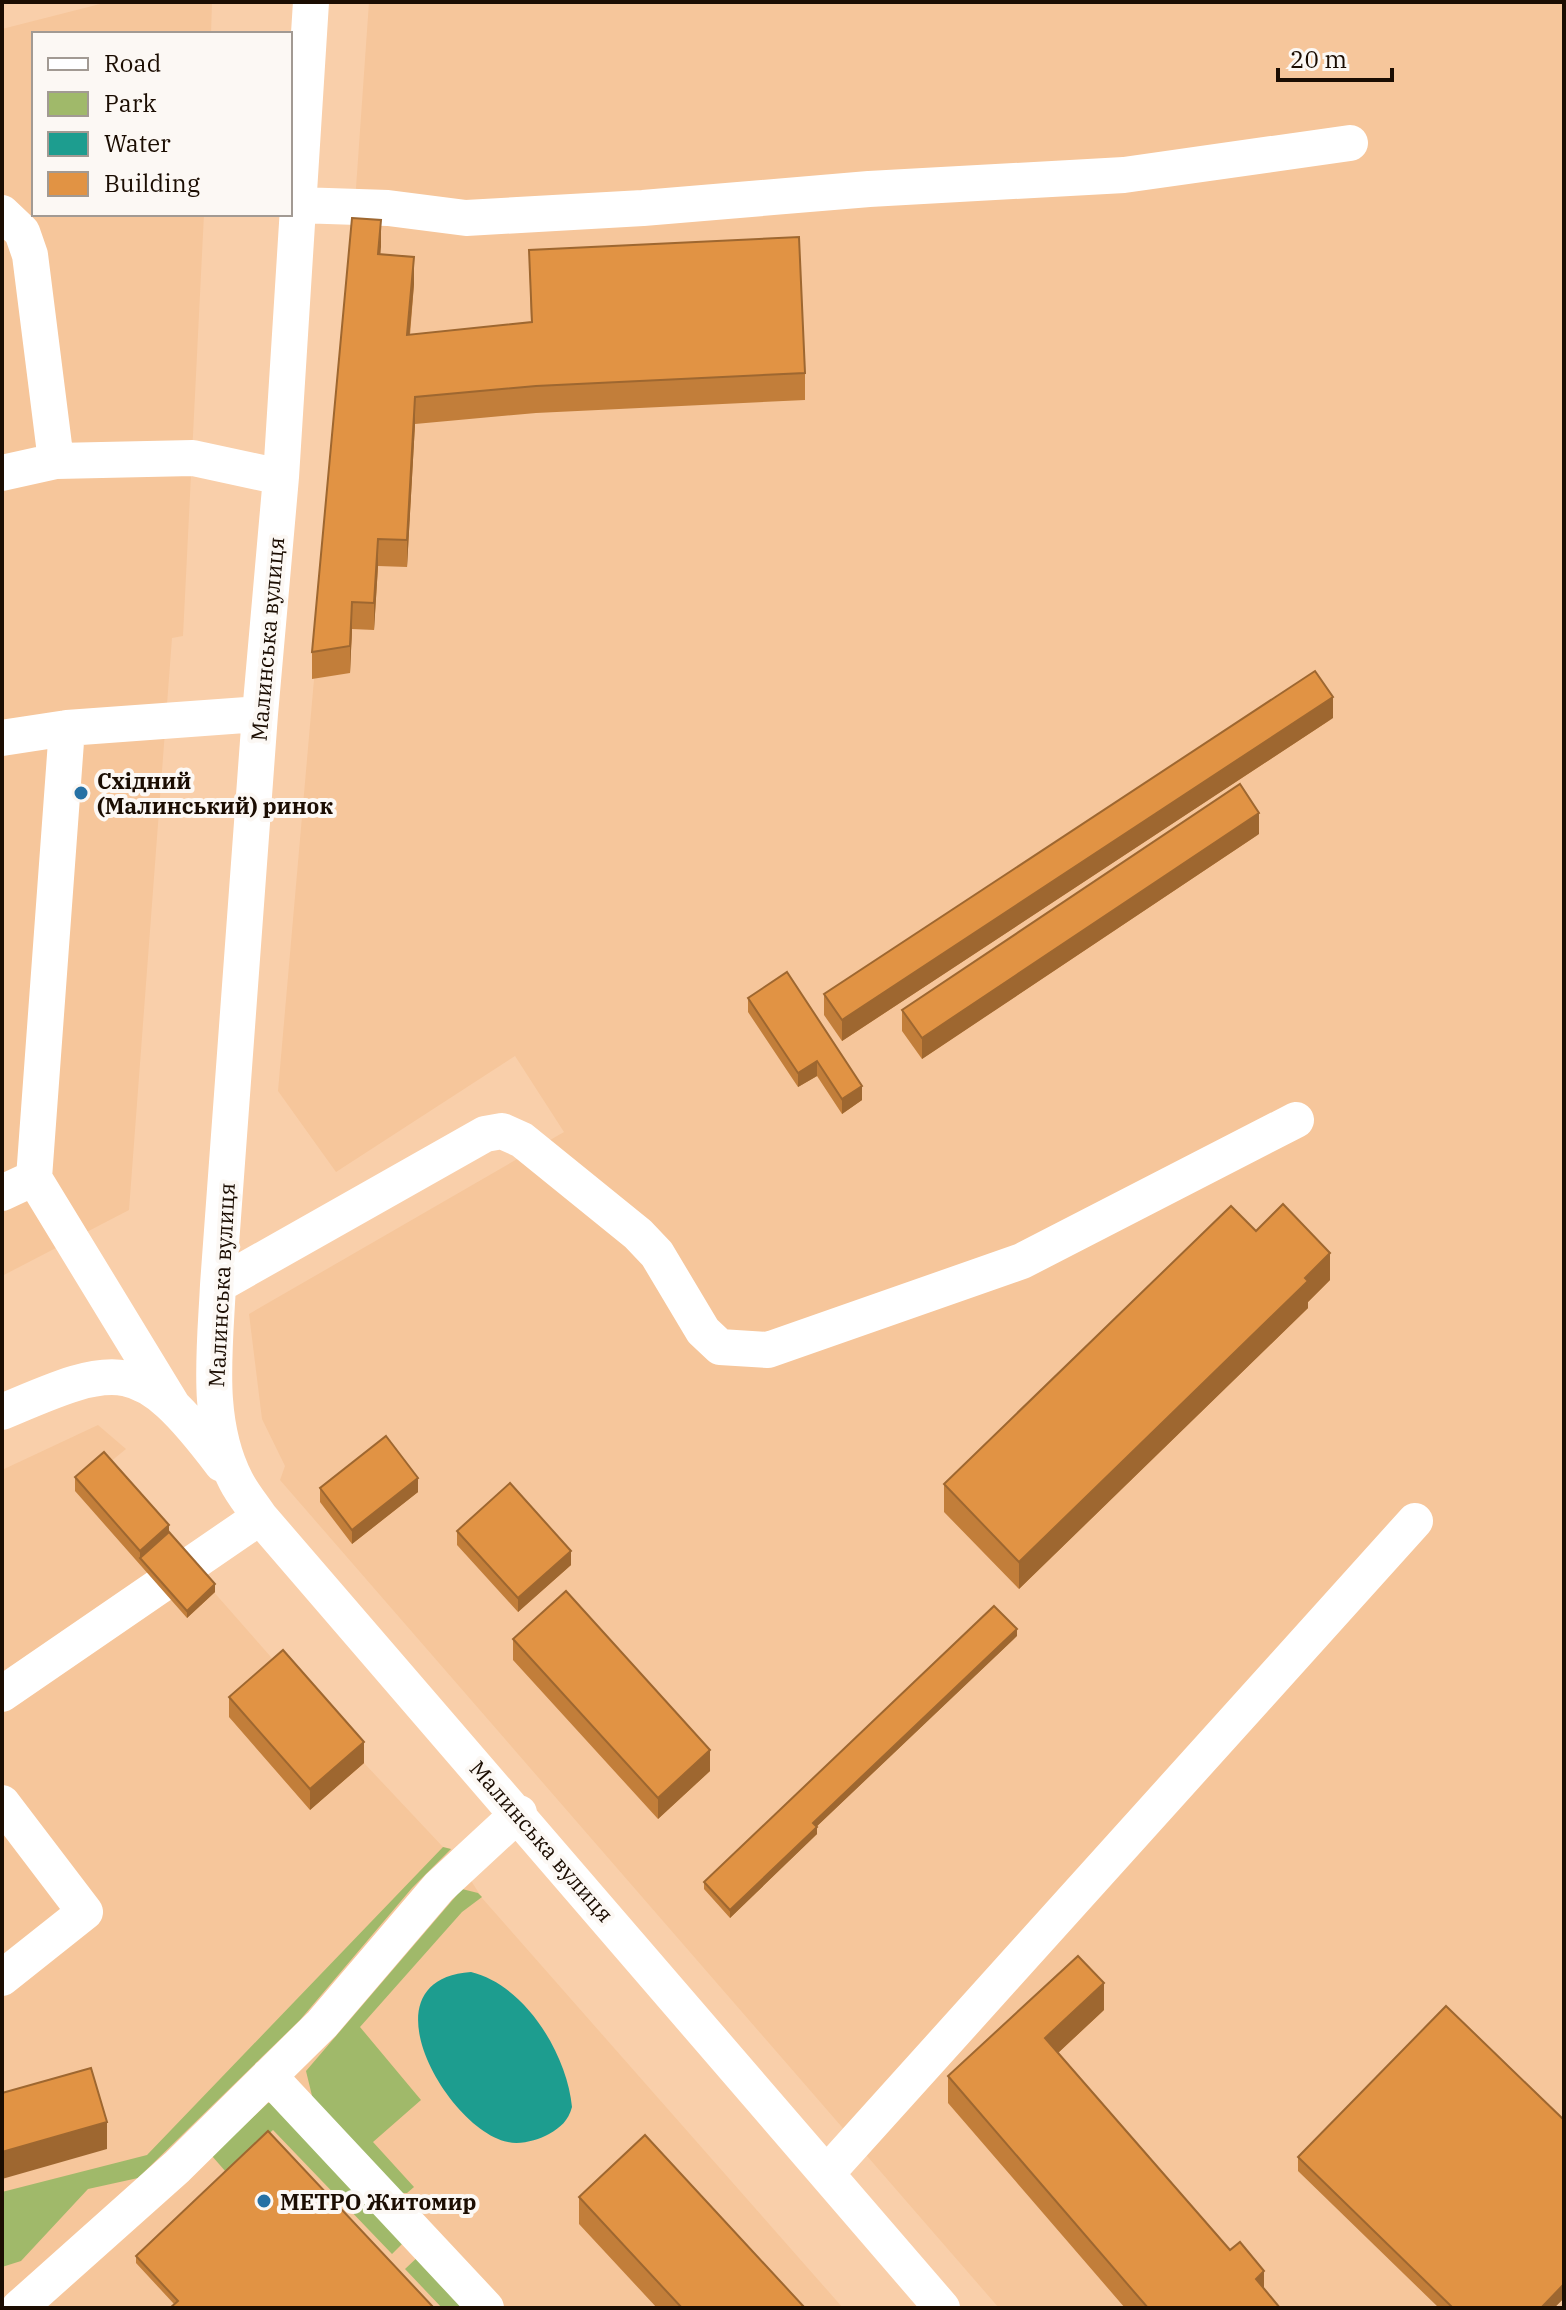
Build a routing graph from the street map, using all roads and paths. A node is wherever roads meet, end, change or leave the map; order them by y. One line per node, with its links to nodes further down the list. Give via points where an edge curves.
1 (311, 2): 3 (street, Малинська вулиця)
2 (1350, 143): 3 (street, via 1124,175 628,209 466,218)
3 (298, 205): 7 (street, Малинська вулиця)
4 (2, 213): 5 (street, via 22,232 30,255)
5 (56, 461): 6 (street); 7 (street, via 193,458)
6 (2, 473)
7 (281, 477): 8 (street, Малинська вулиця)
8 (260, 714): 9 (street); 14 (street, Малинська вулиця)
9 (67, 728): 10 (street); 12 (street)
10 (2, 738)
11 (1296, 1120): 14 (street, via 1022,1261 768,1350 720,1347 703,1331 657,1254 638,1234 522,1140 502,1131 485,1134)
12 (34, 1178): 13 (street); 15 (street)
13 (2, 1193)
14 (218, 1285): 19 (street, Малинська вулиця, via 215,1408)
15 (118, 1318): 16 (street, via 124,1346 118,1361); 17 (street)
16 (99, 1376)
17 (173, 1406): 18 (street, via 125,1375 71,1382); 19 (street)
18 (2, 1412)
19 (236, 1481): 20 (street, Малинська вулиця)
20 (260, 1517): 22 (street); 24 (street, Малинська вулиця)
21 (1415, 1521): 27 (street)
22 (2, 1694)
23 (2, 1803): 25 (street, via 85,1912)
24 (519, 1813): 26 (street, via 439,1887 322,2024); 27 (street, Малинська вулиця)
25 (2, 1978)
26 (269, 2076): 28 (street, via 177,2167); 29 (street)
27 (827, 2173): 30 (street, Малинська вулиця)
28 (19, 2308)
29 (486, 2308)
30 (942, 2308)

